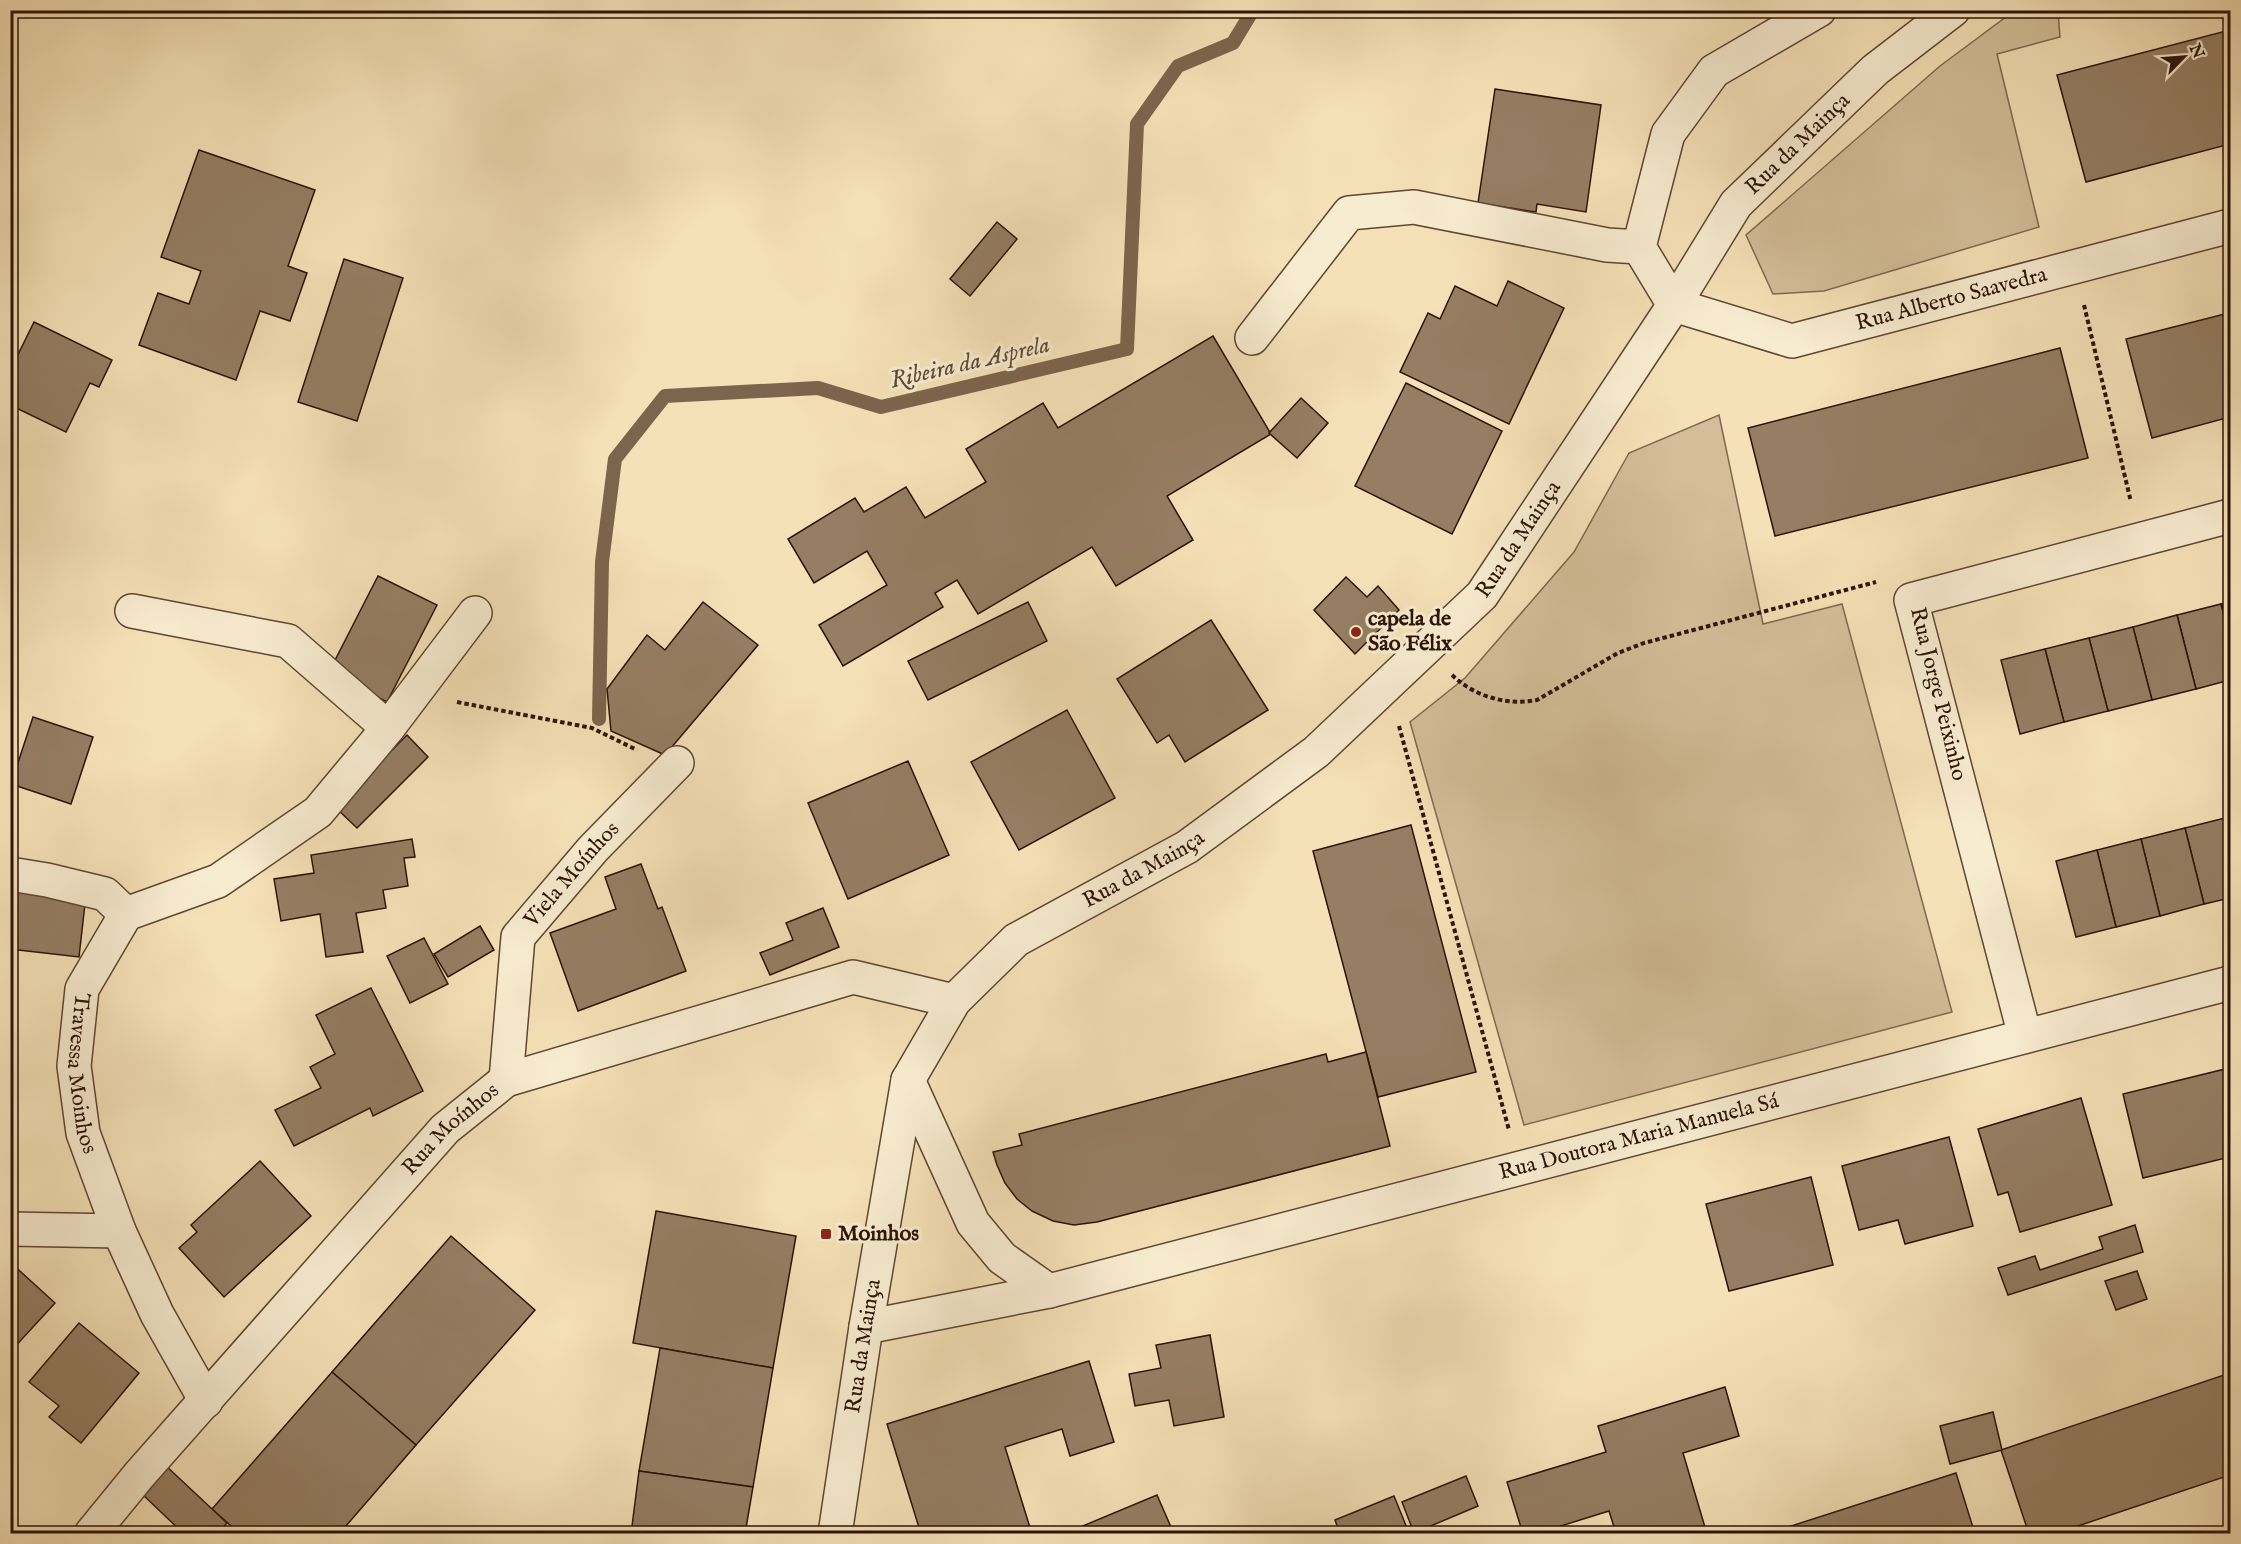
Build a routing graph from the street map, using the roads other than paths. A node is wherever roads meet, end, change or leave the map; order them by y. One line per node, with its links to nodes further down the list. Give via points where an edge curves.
1 (1819, 10): 4 (street, via 1714,71 1668,134)
2 (1953, 10): 5 (street, Rua da Mainça, via 1875,70 1736,204)
3 (2230, 226): 5 (street, Rua Alberto Saavedra, via 1792,341)
4 (1639, 247): 5 (street); 6 (street, via 1607,245 1414,207 1349,213)
5 (1674, 305): 15 (street, Rua da Mainça, via 1482,595 1316,752 1187,847 1016,940)
6 (1252, 338)
7 (2230, 516): 16 (street, Rua Jorge Peixinho, via 1911,600)
8 (132, 611): 10 (street, via 288,641)
9 (475, 613): 10 (street)
10 (388, 728): 13 (street, via 318,812 218,881)
11 (677, 763): 17 (street, Viela Moínhos, via 593,849 518,938)
12 (10, 874): 13 (street, via 105,894)
13 (126, 915): 20 (street, Travessa Moinhos, via 82,989 74,1066 83,1133)
14 (2230, 983): 16 (street, Rua Doutora Maria Manuela Sá)
15 (954, 1001): 17 (street, Rua Moínhos, via 853,977); 18 (street, Rua da Mainça)
16 (2025, 1036): 21 (street, Rua Doutora Maria Manuela Sá)
17 (506, 1080): 23 (street, Rua Moínhos, via 445,1128)
18 (908, 1080): 21 (street, via 973,1223 1002,1258); 22 (street, Rua da Mainça)
19 (10, 1229): 20 (street)
20 (119, 1231): 23 (street, Travessa Moinhos, via 157,1314)
21 (1049, 1291): 22 (street, Rua Doutora Maria Manuela Sá)
22 (866, 1328): 25 (street, Rua da Mainça)
23 (206, 1401): 24 (street, Rua Moínhos)
24 (92, 1533)
25 (835, 1533)

